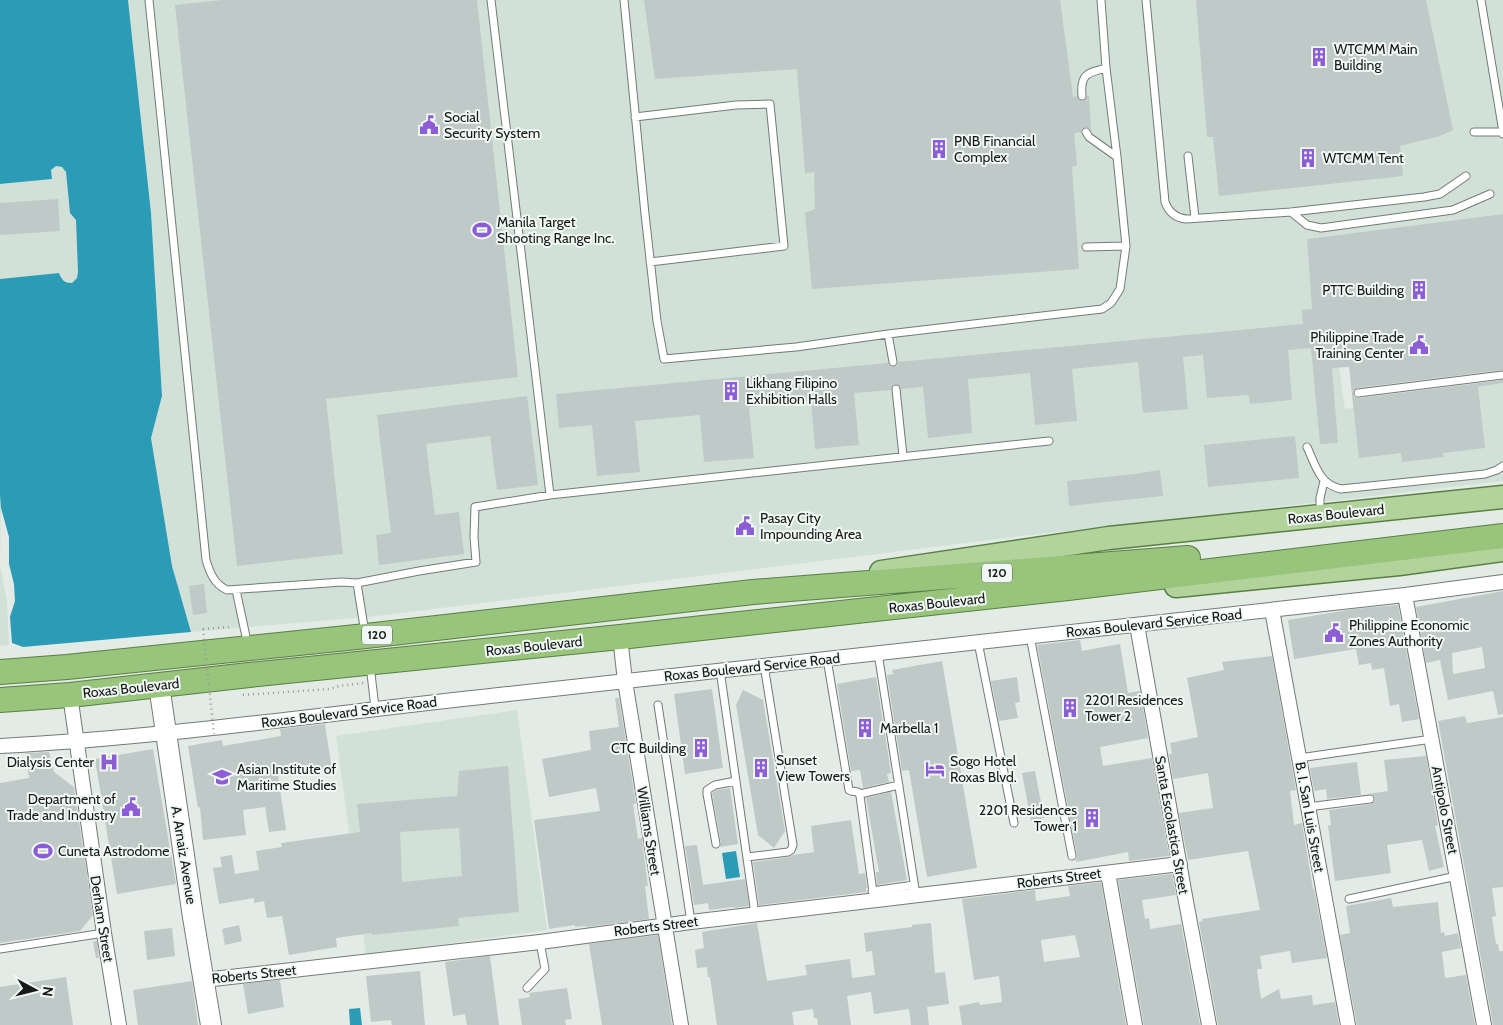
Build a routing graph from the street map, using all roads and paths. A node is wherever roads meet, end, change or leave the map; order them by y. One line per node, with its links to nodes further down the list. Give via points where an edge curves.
1 (149, 0): 41 (lane, via 206,560 209,572 220,587)
2 (491, 0): 32 (lane)
3 (624, 0): 9 (lane)
4 (1100, 0): 7 (lane)
5 (1146, 0): 18 (lane, via 1165,202 1177,218)
6 (1481, 0): 12 (lane)
7 (1106, 68): 8 (lane, via 1089,72 1081,85); 14 (lane)
8 (1082, 96)
9 (635, 117): 21 (lane); 21 (lane, via 770,104 776,160 784,246)
10 (1086, 132): 14 (lane)
11 (1474, 132): 12 (lane)
12 (1503, 133)
13 (1188, 156): 18 (lane)
14 (1117, 157): 20 (lane)
15 (1466, 176): 17 (lane, via 1440,194)
16 (1490, 194): 17 (lane, via 1453,210 1321,228 1307,225)
17 (1291, 212): 18 (lane)
18 (1195, 218)
19 (1086, 246): 20 (lane)
20 (1126, 246): 22 (lane, via 1120,289 1111,303 1102,309)
21 (650, 262): 22 (lane, via 664,359 796,347)
22 (888, 334): 23 (lane)
23 (893, 362)
24 (1503, 374): 26 (lane)
25 (896, 389): 29 (lane)
26 (1358, 393)
27 (1049, 441): 29 (lane)
28 (1307, 447): 31 (lane)
29 (902, 456): 32 (lane)
30 (1503, 466): 31 (lane, via 1485,474 1341,489)
31 (1324, 481): 34 (lane)
32 (550, 495): 39 (lane, via 475,507 476,562)
33 (1500, 498): 34 (main road, Roxas Boulevard)
34 (1320, 516): 42 (main road, Roxas Boulevard, via 1109,538)
35 (1503, 522): 37 (highway, Roxas Boulevard / 120)
36 (1503, 547): 37 (highway, Roxas Boulevard / 120); 40 (main road, Roxas Boulevard, via 1399,564 1131,590)
37 (1242, 561): 40 (highway, Roxas Boulevard / 120); 42 (highway, Roxas Boulevard / 120)
38 (1503, 582): 43 (street, Roxas Boulevard Service Road)
39 (357, 583): 41 (lane); 47 (lane)
40 (1068, 588): 49 (highway, Roxas Boulevard / 120)
41 (236, 590): 51 (lane)
42 (753, 592): 47 (highway, Roxas Boulevard / 120)
43 (1405, 595): 44 (street, Roxas Boulevard Service Road); 69 (street, Antipolo Street)
44 (1272, 610): 45 (street, Roxas Boulevard Service Road); 72 (street, B. I. San Luis Street)
45 (1137, 624): 48 (street, Roxas Boulevard Service Road); 82 (street, Santa Escolastica Street)
46 (228, 627): 68 (path, bridge, via 203,629)
47 (366, 636): 51 (highway, Roxas Boulevard / 120)
48 (1030, 636): 50 (street, Roxas Boulevard Service Road); 80 (lane)
49 (620, 637): 57 (highway, Roxas Boulevard / 120); 58 (street, Williams Street)
50 (978, 642): 52 (street, Roxas Boulevard Service Road); 78 (lane)
51 (249, 648): 56 (highway, Roxas Boulevard / 120)
52 (878, 653): 53 (street, Roxas Boulevard Service Road); 74 (lane)
53 (827, 659): 54 (street, Roxas Boulevard Service Road); 75 (lane, via 849,790)
54 (764, 665): 55 (street, Roxas Boulevard Service Road); 81 (lane, via 793,845 788,852)
55 (720, 670): 58 (street, Roxas Boulevard Service Road); 73 (lane)
56 (0, 672)
57 (371, 672): 59 (highway, Roxas Boulevard / 120); 61 (path, via 330,689); 66 (lane)
58 (625, 681): 66 (street, Roxas Boulevard Service Road); 90 (street, Williams Street)
59 (159, 684): 60 (highway, Roxas Boulevard / 120); 67 (main road, A. Arnaiz Avenue)
60 (70, 695): 64 (highway, Roxas Boulevard / 120); 70 (street, Derham Street)
61 (237, 695)
62 (218, 697): 63 (path)
63 (209, 698)
64 (0, 700)
65 (658, 705): 89 (lane)
66 (375, 708): 67 (street, Roxas Boulevard Service Road)
67 (166, 734): 70 (street, Roxas Boulevard Service Road); 94 (main road, A. Arnaiz Avenue)
68 (214, 734)
69 (1432, 739): 72 (lane); 84 (street, Antipolo Street)
70 (77, 742): 71 (street, Roxas Boulevard Service Road); 91 (street, Derham Street)
71 (0, 746)
72 (1299, 758): 77 (street, B. I. San Luis Street)
73 (736, 781): 79 (lane, via 707,790); 81 (lane)
74 (899, 785): 75 (lane); 85 (lane)
75 (860, 794): 86 (lane)
76 (1370, 799): 77 (lane)
77 (1308, 807): 101 (street, B. I. San Luis Street)
78 (1014, 823)
79 (716, 844)
80 (1072, 856)
81 (746, 857): 88 (lane)
82 (1180, 864): 83 (street, Roberts Street); 100 (street, Santa Escolastica Street)
83 (1108, 872): 85 (street, Roberts Street); 99 (street, Roberts Street)
84 (1457, 876): 87 (lane); 102 (street, Antipolo Street)
85 (915, 890): 86 (street, Roberts Street)
86 (873, 895): 88 (street, Roberts Street)
87 (1349, 899)
88 (755, 914): 89 (street, Roberts Street)
89 (691, 922): 90 (street, Roberts Street)
90 (664, 925): 92 (street, Roberts Street); 98 (street, Williams Street)
91 (104, 933): 93 (lane); 96 (street, Derham Street)
92 (540, 942): 94 (street, Roberts Street); 95 (lane, via 545,969)
93 (0, 949)
94 (204, 980): 97 (main road, A. Arnaiz Avenue)
95 (527, 988)
96 (119, 1025)
97 (212, 1025)
98 (681, 1025)
99 (1135, 1025)
100 (1209, 1025)
101 (1348, 1025)
102 (1484, 1025)

